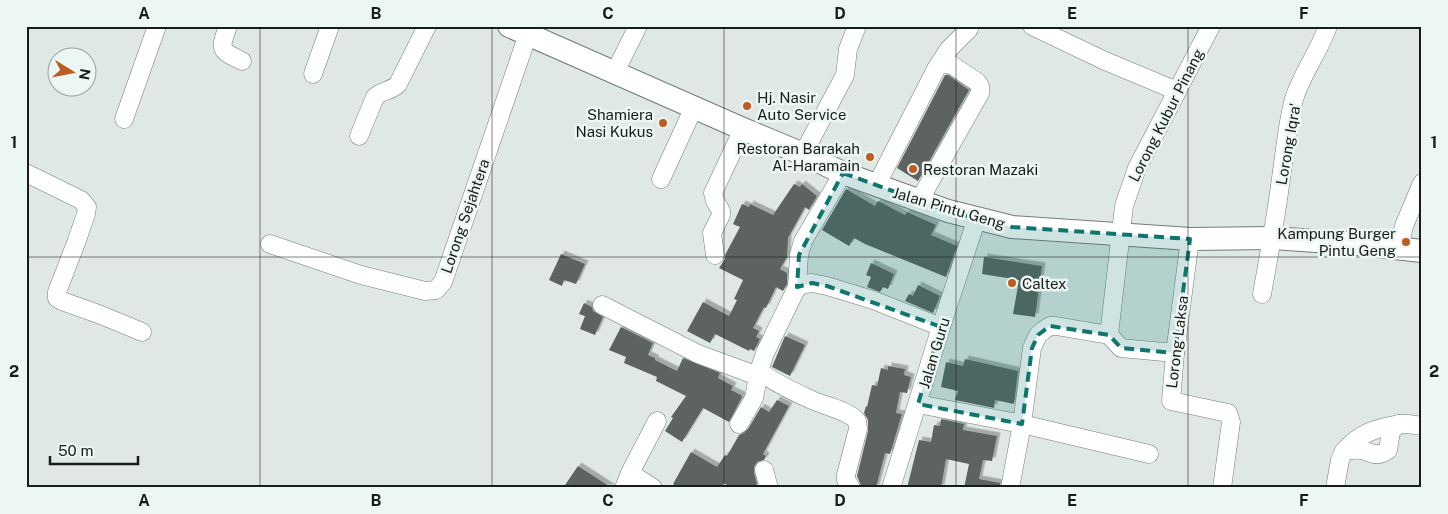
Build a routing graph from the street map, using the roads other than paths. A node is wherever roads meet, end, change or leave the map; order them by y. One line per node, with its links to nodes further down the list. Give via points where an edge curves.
1 (157, 26): 18 (street)
2 (228, 26): 12 (street, via 222,47 224,52)
3 (330, 26): 15 (street)
4 (427, 26): 20 (street, via 396,86 375,97)
5 (638, 26): 14 (street)
6 (857, 26): 21 (street, via 848,49 845,75)
7 (1032, 26): 16 (street)
8 (1211, 26): 16 (street, Lorong Kubur Pinang)
9 (1328, 26): 30 (street, Lorong Iqra', via 1295,98)
10 (969, 29): 13 (street, via 949,49)
11 (518, 30): 14 (main road, Jalan Pintu Geng); 32 (street, Lorong Sejahtera, via 443,282 436,290 425,291 361,275)
12 (242, 61)
13 (940, 64): 26 (street); 27 (street, via 952,65 977,82 980,94)
14 (615, 72): 17 (main road, Jalan Pintu Geng)
15 (313, 74)
16 (1177, 91): 29 (street, Lorong Kubur Pinang, via 1128,190)
17 (694, 107): 19 (main road, Jalan Pintu Geng); 24 (street)
18 (124, 119)
19 (743, 129): 21 (main road, Jalan Pintu Geng); 35 (street, via 713,193 721,211 712,233)
20 (359, 136)
21 (804, 154): 23 (main road, Jalan Pintu Geng)
22 (26, 173): 40 (street, via 81,200 87,207 57,298)
23 (843, 173): 26 (main road, Jalan Pintu Geng); 36 (street, via 803,241 799,255)
24 (661, 179)
25 (1422, 183): 33 (street, via 1404,226)
26 (876, 186): 27 (main road, Jalan Pintu Geng)
27 (919, 201): 28 (main road, Jalan Pintu Geng)
28 (977, 218): 29 (main road, Jalan Pintu Geng, via 1012,227); 39 (street, Jalan Guru)
29 (1121, 236): 31 (main road, Jalan Pintu Geng); 41 (street, Lorong Kubur Pinang)
30 (1273, 238): 31 (main road, Jalan Pintu Geng); 33 (main road, Jalan Pintu Geng); 37 (street, Lorong Iqra')
31 (1190, 240): 42 (street, Lorong Laksa)
32 (270, 244)
33 (1399, 248): 34 (main road, Jalan Pintu Geng)
34 (1422, 251)
35 (715, 255)
36 (801, 286): 39 (street, via 812,283 827,286); 43 (street, via 765,353)
37 (1262, 294)
38 (602, 305): 43 (street, via 698,354)
39 (941, 327): 44 (street, Jalan Guru)
40 (142, 332)
41 (1109, 335): 42 (street, via 1121,348); 47 (street, via 1056,326 1050,326 1038,335 1032,348)
42 (1175, 353): 59 (street, Lorong Laksa, via 1171,401 1228,413 1231,422)
43 (758, 374): 46 (street, via 754,398); 56 (street, via 854,417 858,430 846,480)
44 (918, 404): 47 (street); 57 (street, Jalan Guru)
45 (657, 421): 53 (street)
46 (739, 424)
47 (1022, 424): 51 (street); 58 (street)
48 (1398, 424): 49 (street); 50 (street, via 1371,431); 50 (street, via 1391,430 1388,450 1382,454)
49 (1422, 426)
50 (1344, 451): 60 (street)
51 (1149, 454)
52 (764, 470): 55 (street)
53 (627, 480): 54 (street)
54 (654, 488)
55 (769, 488)
56 (851, 488)
57 (891, 488)
58 (1010, 488)
59 (1222, 488)
60 (1335, 488)

